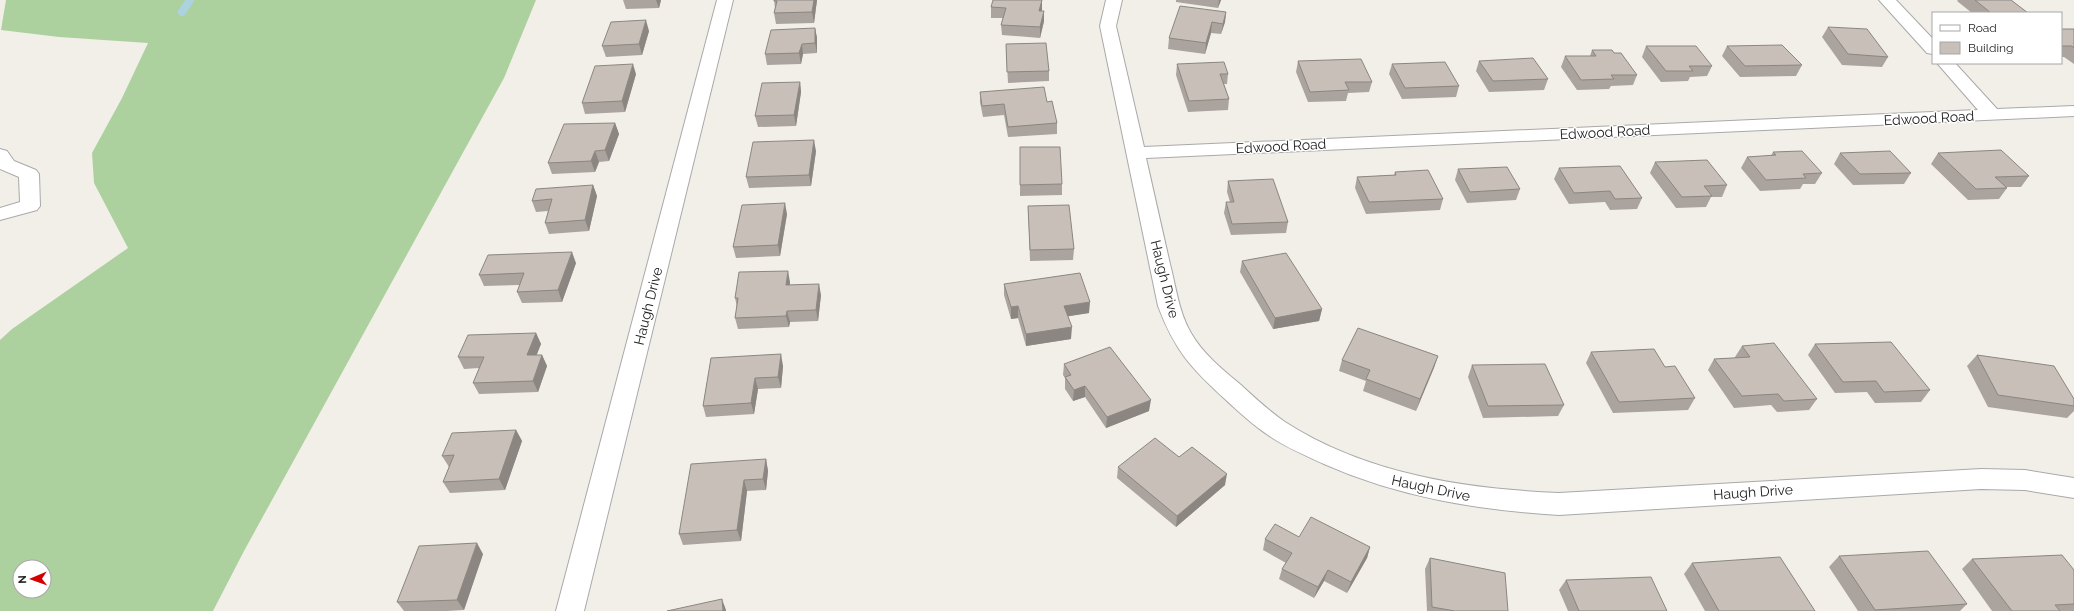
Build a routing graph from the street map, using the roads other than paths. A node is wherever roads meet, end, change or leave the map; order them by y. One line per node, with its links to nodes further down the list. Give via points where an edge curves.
1 (725, 0): 13 (street, Haugh Drive)
2 (1114, 0): 8 (street, Haugh Drive, via 1108,26)
3 (1887, 0): 4 (street)
4 (1932, 48)
5 (1947, 64): 7 (street)
6 (2074, 111): 7 (street, Edwood Road)
7 (1994, 115): 8 (street, Edwood Road)
8 (1136, 153): 12 (street, Haugh Drive, via 1169,306 1181,337 1220,380 1270,424 1346,464 1387,479 1470,498 1559,504 1936,480 2025,480)
9 (0, 155): 10 (street, via 7,165)
10 (7, 170): 11 (street, via 29,174 30,206)
11 (0, 214)
12 (2074, 488)
13 (570, 611)

